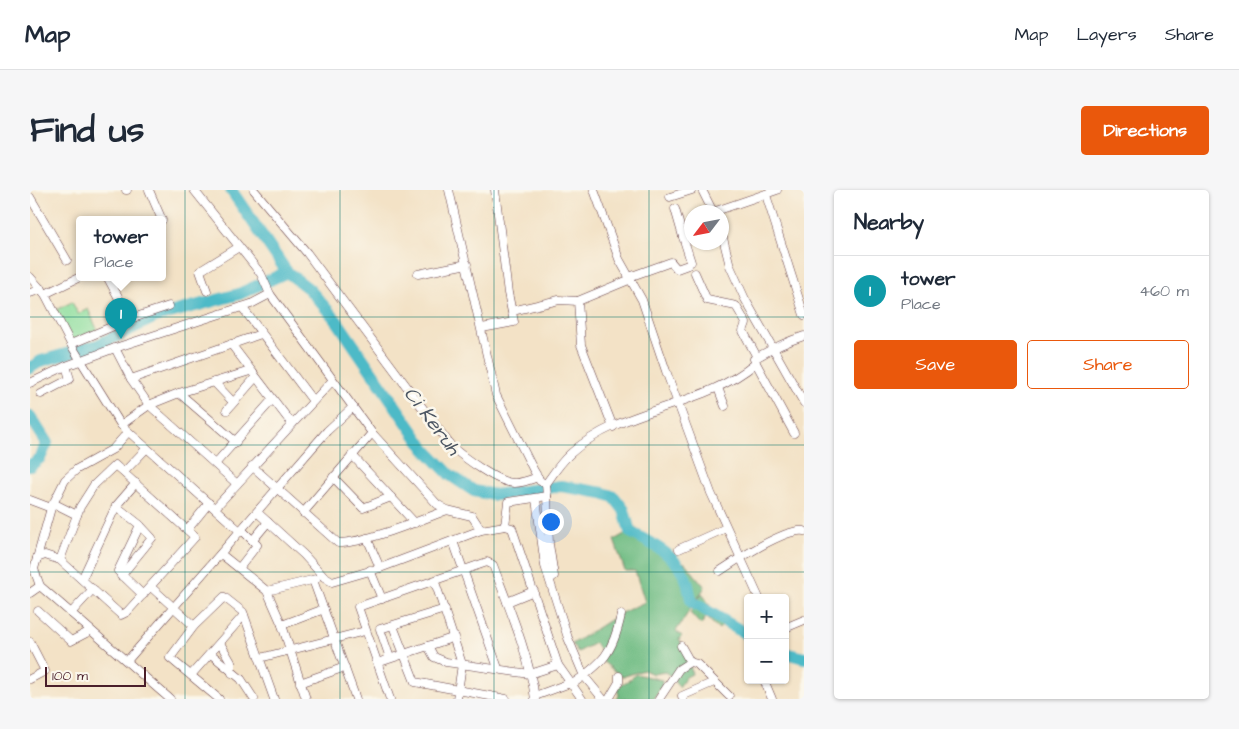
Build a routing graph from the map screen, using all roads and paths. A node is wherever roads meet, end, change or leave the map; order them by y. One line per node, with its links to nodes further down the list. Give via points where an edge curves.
1 (149, 190): 16 (street)
2 (194, 190): 18 (street)
3 (254, 190): 79 (street, via 307,253 451,446 504,481 514,484)
4 (449, 190): 21 (street)
5 (495, 190): 35 (street)
6 (594, 190): 25 (street, via 619,260)
7 (692, 190): 12 (street)
8 (702, 190): 13 (street)
9 (777, 190): 10 (street)
10 (766, 195): 14 (street); 36 (street)
11 (30, 197): 20 (street)
12 (670, 197)
13 (710, 205)
14 (729, 207)
15 (675, 209): 17 (street)
16 (160, 216)
17 (683, 237): 25 (street, via 689,263 677,269 671,262)
18 (239, 247): 28 (street, via 200,271); 30 (street, via 262,275)
19 (726, 250): 44 (street, via 730,266)
20 (67, 260)
21 (467, 264): 23 (street); 38 (street)
22 (695, 273): 46 (street, via 707,300 736,306 746,323 743,331)
23 (418, 274)
24 (30, 277): 29 (street)
25 (630, 278): 32 (street); 60 (street, via 642,300)
26 (76, 280): 29 (street)
27 (110, 281): 37 (street)
28 (207, 291)
29 (43, 292): 31 (street); 42 (street)
30 (269, 292): 34 (street); 51 (street)
31 (30, 293)
32 (578, 301): 35 (street, via 559,300); 68 (street, via 581,345)
33 (169, 306): 37 (street)
34 (242, 307): 39 (street); 43 (street)
35 (512, 311): 38 (street, via 514,322)
36 (804, 315)
37 (130, 319): 42 (street)
38 (482, 328): 79 (street, via 496,396)
39 (261, 334): 41 (street); 58 (street)
40 (804, 336): 44 (street)
41 (231, 344): 48 (street); 50 (street)
42 (72, 346): 45 (street)
43 (115, 348): 45 (street); 50 (street)
44 (772, 348): 46 (street); 61 (street)
45 (79, 358): 47 (street); 67 (street)
46 (756, 360): 54 (street, via 738,378); 71 (street)
47 (66, 366): 53 (street); 56 (street, via 70,379)
48 (250, 371): 49 (street); 52 (street)
49 (255, 378): 57 (street); 59 (street)
50 (131, 379): 62 (street)
51 (332, 381): 58 (street); 63 (street)
52 (214, 382): 55 (street); 59 (street)
53 (30, 383)
54 (718, 388): 60 (street); 64 (street)
55 (179, 393): 62 (street); 72 (street)
56 (41, 394)
57 (272, 400): 66 (street); 72 (street)
58 (313, 401): 66 (street)
59 (233, 402): 65 (street)
60 (677, 403): 68 (street); 98 (street)
61 (804, 403)
62 (149, 405): 67 (street); 75 (street)
63 (353, 406): 70 (street); 82 (street)
64 (725, 406)
65 (227, 410)
66 (292, 424): 76 (street)
67 (121, 425): 69 (street)
68 (612, 425): 83 (street, via 570,454)
69 (128, 432): 73 (street); 87 (street, via 113,449 76,469 65,480)
70 (372, 433): 74 (street); 90 (street, via 430,497)
71 (794, 433)
72 (236, 442): 75 (street)
73 (146, 449): 77 (street); 89 (street)
74 (352, 455): 78 (street); 84 (street)
75 (215, 464): 81 (street)
76 (252, 466): 81 (street); 82 (street)
77 (124, 472): 80 (street); 93 (street, via 114,465 94,485)
78 (333, 477): 84 (street, via 363,508); 92 (street)
79 (538, 477): 83 (street)
80 (136, 483): 88 (street); 99 (street)
81 (236, 484): 89 (street)
82 (277, 489): 91 (street); 92 (street)
83 (546, 490): 85 (street); 119 (street)
84 (391, 497): 95 (street)
85 (536, 499): 97 (street, via 508,502); 113 (street)
86 (30, 500): 87 (street)
87 (52, 506): 93 (street); 109 (street)
88 (116, 506): 96 (street); 120 (street)
89 (212, 506): 99 (street); 101 (street)
90 (448, 510): 95 (street); 100 (street, via 472,516)
91 (258, 513): 94 (street); 101 (street)
92 (303, 513): 103 (street, via 338,543)
93 (77, 515): 110 (street)
94 (268, 522): 104 (street); 118 (street)
95 (415, 523): 103 (street)
96 (140, 526): 117 (street, via 119,567); 117 (street, via 152,538)
97 (505, 526): 100 (street); 113 (street, via 514,530)
98 (726, 528): 106 (street); 108 (street)
99 (188, 529): 124 (street, via 195,538)
100 (481, 530): 105 (street)
101 (242, 531): 104 (street); 107 (street)
102 (804, 531): 108 (street, via 794,531)
103 (367, 538): 112 (street)
104 (253, 540): 111 (street, via 257,545)
105 (453, 541): 112 (street); 115 (street)
106 (680, 549)
107 (221, 554): 111 (street); 133 (street)
108 (741, 557): 116 (street); 129 (street)
109 (37, 558): 110 (street, via 45,556); 123 (street, via 34,569)
110 (60, 560): 120 (street)
111 (240, 567): 126 (street)
112 (380, 568): 114 (street)
113 (536, 569): 119 (street); 127 (street)
114 (370, 570): 118 (street, via 332,582); 131 (street)
115 (464, 571): 122 (street); 132 (street, via 490,562); 164 (street)
116 (720, 571)
117 (121, 576): 130 (street)
118 (324, 577): 121 (street)
119 (551, 578): 167 (street, via 568,638)
120 (82, 579): 125 (street)
121 (313, 580): 126 (street); 134 (street)
122 (435, 582): 131 (street); 135 (street)
123 (40, 586): 128 (street); 137 (street)
124 (152, 587): 130 (street); 133 (street)
125 (93, 589): 130 (street, via 121,615); 137 (street)
126 (267, 591): 141 (street)
127 (534, 591): 132 (street); 162 (street)
128 (30, 593)
129 (757, 594)
130 (143, 595)
131 (382, 599): 146 (street, via 358,607)
132 (507, 602): 166 (street)
133 (173, 606): 142 (street); 158 (street)
134 (324, 609): 141 (street); 148 (street)
135 (445, 609): 143 (street); 147 (street)
136 (38, 611): 145 (street, via 71,641)
137 (71, 614): 145 (street)
138 (244, 615): 142 (street, via 223,597); 150 (street); 156 (street)
139 (621, 615): 167 (street, via 611,649 602,662)
140 (804, 620): 144 (street)
141 (282, 625): 153 (street)
142 (194, 626): 168 (street, via 170,658)
143 (393, 626): 155 (street); 157 (street, via 380,629)
144 (789, 626)
145 (90, 631): 158 (street)
146 (365, 631): 148 (street); 159 (street)
147 (455, 637): 151 (street); 161 (street)
148 (334, 639): 153 (street); 163 (street)
149 (30, 642): 170 (street, via 45,671)
150 (220, 643): 154 (street); 165 (street)
151 (428, 646): 155 (street); 161 (street, via 438,660)
152 (681, 646): 160 (street)
153 (290, 650): 156 (street); 172 (street)
154 (211, 654): 165 (street); 168 (street)
155 (403, 654): 157 (street); 175 (street, via 415,682)
156 (260, 658): 183 (street)
157 (390, 658): 159 (street)
158 (127, 661): 181 (street)
159 (377, 662): 185 (street)
160 (690, 662): 171 (street, via 697,664); 176 (street, via 679,669)
161 (462, 664): 164 (street); 175 (street)
162 (558, 665): 166 (street); 173 (street)
163 (345, 667): 172 (street); 180 (street)
164 (498, 668): 166 (street)
165 (232, 673): 182 (street, via 241,679)
166 (530, 674): 179 (street)
167 (587, 674): 173 (street); 188 (street)
168 (191, 675): 178 (street)
169 (618, 676): 189 (street, via 619,682)
170 (30, 678)
171 (714, 682): 177 (street); 190 (street, via 682,696)
172 (300, 683): 184 (street)
173 (570, 684): 179 (street); 187 (street)
174 (766, 684): 191 (street)
175 (458, 695): 186 (street)
176 (662, 695)
177 (729, 696)
178 (213, 697)
179 (535, 697)
180 (353, 698)
181 (170, 699)
182 (254, 699)
183 (274, 699)
184 (306, 699)
185 (390, 699)
186 (506, 699)
187 (582, 699)
188 (603, 699)
189 (610, 699)
190 (684, 699)
191 (772, 699)

